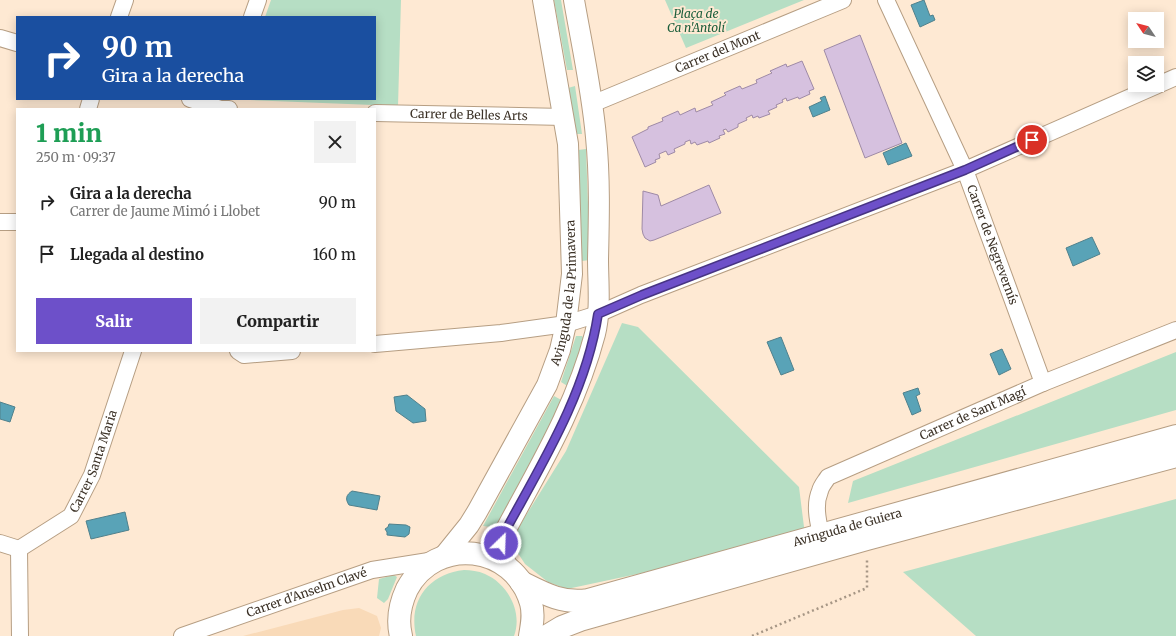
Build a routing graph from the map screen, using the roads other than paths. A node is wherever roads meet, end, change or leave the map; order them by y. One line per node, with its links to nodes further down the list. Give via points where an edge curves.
1 (125, 0): 7 (street)
2 (258, 0): 8 (street)
3 (543, 0): 16 (street, Avinguda de la Primavera)
4 (574, 0): 13 (street)
5 (843, 0): 13 (street, Carrer del Mont)
6 (886, 0): 17 (street, Carrer de Negrevernís)
7 (119, 16)
8 (252, 16)
9 (0, 38): 10 (street)
10 (16, 43)
11 (1176, 78): 17 (street)
12 (193, 100): 14 (street)
13 (592, 104): 20 (street, via 599,211)
14 (218, 108)
15 (376, 113): 16 (street, Carrer de Belles Arts)
16 (564, 117): 21 (street, Avinguda de la Primavera, via 568,144 572,274)
17 (965, 170): 20 (street); 27 (street, Carrer de Negrevernís)
18 (0, 222): 19 (street)
19 (16, 222)
20 (598, 314): 21 (street); 34 (street, via 588,358 569,409 503,535 502,554)
21 (566, 324): 23 (street, via 501,333); 33 (street, Avinguda de la Primavera, via 560,350 547,385 473,518)
22 (1176, 330): 27 (street, Carrer de Sant Magí)
23 (376, 344)
24 (133, 352): 32 (street, Carrer Santa Maria, via 92,475 71,516)
25 (240, 352): 26 (street, via 244,355)
26 (280, 352)
27 (1043, 382): 30 (street, Carrer de Sant Magí, via 828,477 819,491 817,506)
28 (1176, 436): 30 (main road, Avinguda de Guiera)
29 (1176, 456): 39 (main road, Avinguda de Guiera, via 580,620)
30 (821, 535): 34 (main road, Avinguda de Guiera, via 588,600 562,600 541,592)
31 (0, 543): 32 (street)
32 (19, 549): 36 (street)
33 (439, 558): 34 (main road, Avinguda de Guiera, via 456,553 476,553 495,559); 35 (main road, via 420,571 411,582 402,600 399,616); 37 (street, Carrer d'Anselm Clavé, via 372,570)
34 (514, 574): 38 (main road, via 531,603)
35 (400, 634)
36 (20, 636)
37 (182, 636)
38 (530, 636)
39 (547, 636)

